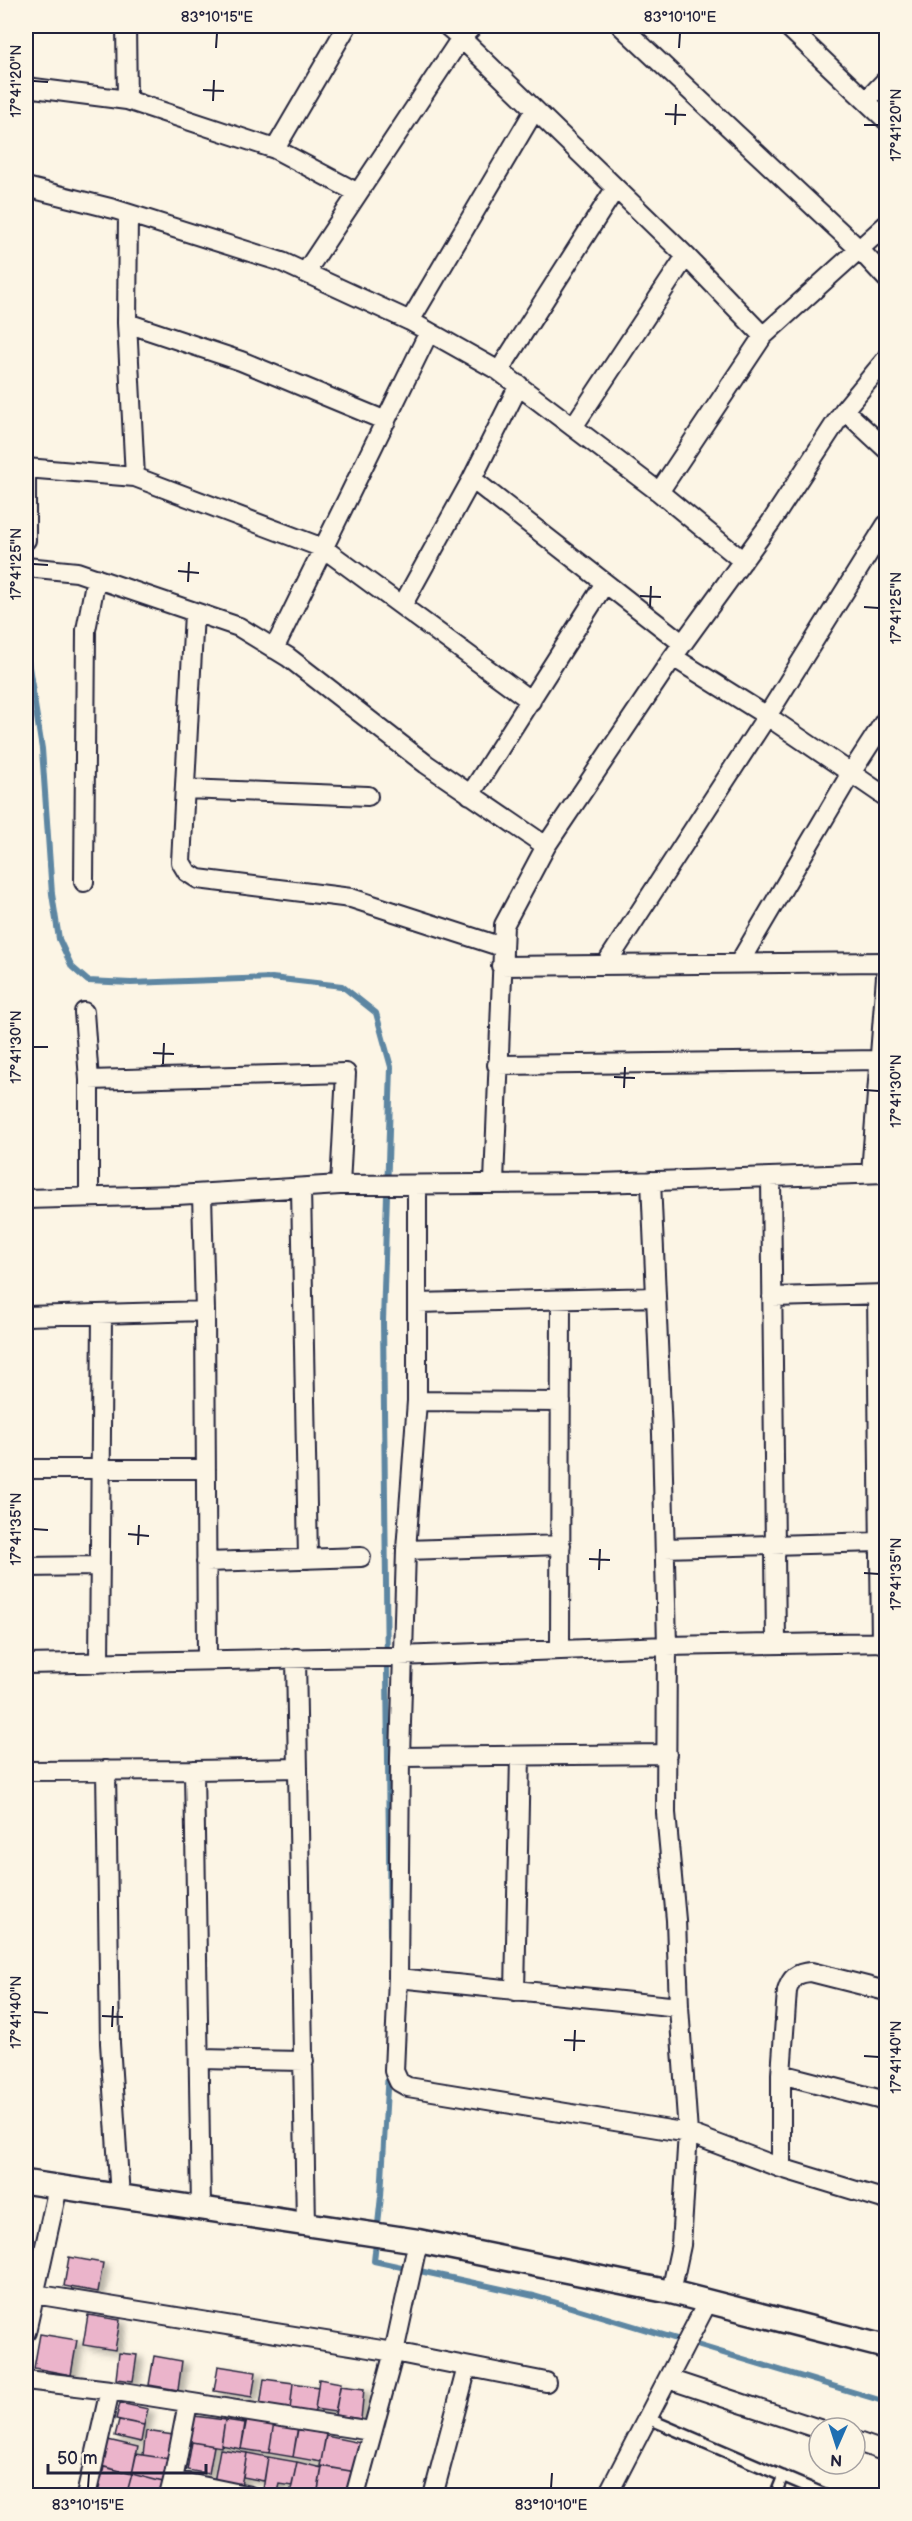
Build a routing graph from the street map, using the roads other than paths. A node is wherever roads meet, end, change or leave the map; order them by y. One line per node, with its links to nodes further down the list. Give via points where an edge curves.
1 (126, 26): 9 (street)
2 (347, 26): 13 (street)
3 (447, 26): 6 (street)
4 (621, 26): 19 (street)
5 (787, 26): 10 (street)
6 (467, 32): 11 (street); 16 (street)
7 (886, 80): 10 (street)
8 (26, 87): 9 (street)
9 (127, 100): 13 (street)
10 (866, 101): 12 (street)
11 (534, 111): 15 (street); 23 (street)
12 (886, 120)
13 (276, 149): 16 (street)
14 (26, 187): 17 (street)
15 (615, 189): 20 (street); 28 (street)
16 (358, 193): 21 (street)
17 (129, 214): 21 (street, via 282,262); 24 (street)
18 (886, 225): 19 (street)
19 (860, 250): 22 (street); 26 (street)
20 (686, 256): 26 (street); 32 (street)
21 (305, 273): 23 (street)
22 (886, 278)
23 (410, 321): 25 (street)
24 (127, 323): 31 (street, via 241,361); 36 (street)
25 (429, 332): 28 (street); 31 (street)
26 (763, 336): 38 (street)
27 (886, 359): 30 (street)
28 (499, 371): 29 (street)
29 (519, 385): 32 (street); 37 (street)
30 (844, 410): 33 (street); 42 (street)
31 (386, 421): 41 (street)
32 (573, 427): 38 (street)
33 (886, 449)
34 (26, 468): 36 (street)
35 (26, 477): 40 (street)
36 (135, 477): 41 (street)
37 (472, 479): 45 (street); 46 (street)
38 (659, 492): 42 (street)
39 (886, 525): 51 (street)
40 (26, 540)
41 (323, 548): 46 (street); 48 (street)
42 (743, 561): 49 (street)
43 (26, 567): 44 (street)
44 (96, 578): 47 (street); 59 (street, via 86,630)
45 (605, 584): 49 (street); 50 (street)
46 (402, 606): 50 (street)
47 (194, 613): 48 (street, via 239,627); 54 (street)
48 (274, 649): 55 (street)
49 (677, 650): 51 (street); 58 (street)
50 (531, 700): 55 (street)
51 (767, 716): 53 (street); 63 (street)
52 (886, 719): 53 (street)
53 (850, 773): 57 (street); 62 (street)
54 (186, 789): 56 (street); 60 (street, via 182,862 187,872 198,879 351,898)
55 (470, 795): 58 (street)
56 (368, 796)
57 (886, 797)
58 (546, 846): 60 (street, via 504,925)
59 (84, 882)
60 (502, 946): 64 (street)
61 (886, 962): 62 (street)
62 (739, 963): 63 (street)
63 (606, 964): 64 (street)
64 (501, 966): 68 (street)
65 (886, 976): 67 (street)
66 (84, 1012): 69 (street)
67 (880, 1060): 68 (street); 70 (street)
68 (497, 1065): 73 (street)
69 (89, 1080): 74 (street, via 346,1073); 78 (street)
70 (879, 1173): 71 (street)
71 (771, 1177): 72 (street); 82 (street)
72 (651, 1181): 73 (street); 81 (street)
73 (494, 1182): 75 (street)
74 (340, 1185): 75 (street); 76 (street)
75 (417, 1185): 84 (street)
76 (301, 1188): 77 (street); 99 (street)
77 (202, 1194): 78 (street); 85 (street)
78 (89, 1197): 79 (street)
79 (26, 1199)
80 (882, 1295): 82 (street); 93 (street)
81 (656, 1297): 83 (street); 96 (street)
82 (772, 1297): 95 (street)
83 (561, 1300): 84 (street); 89 (street)
84 (417, 1303): 88 (street)
85 (205, 1311): 86 (street); 92 (street)
86 (102, 1314): 87 (street); 90 (street)
87 (26, 1316)
88 (417, 1401): 89 (street); 97 (street)
89 (561, 1402): 94 (street)
90 (100, 1468): 91 (street); 92 (street); 101 (street)
91 (26, 1469)
92 (206, 1469): 100 (street)
93 (878, 1542): 95 (street); 103 (street)
94 (561, 1545): 97 (street); 106 (street)
95 (776, 1545): 96 (street); 104 (street)
96 (665, 1548): 105 (street)
97 (406, 1550): 107 (street)
98 (361, 1557): 99 (street)
99 (308, 1559): 100 (street)
100 (206, 1562): 109 (street)
101 (99, 1566): 102 (street); 110 (street)
102 (26, 1567)
103 (884, 1642): 104 (street)
104 (776, 1644): 105 (street)
105 (667, 1646): 106 (street); 112 (street)
106 (560, 1650): 107 (street)
107 (399, 1656): 108 (street); 114 (street)
108 (296, 1658): 109 (street); 115 (street)
109 (207, 1660): 110 (street)
110 (99, 1663): 111 (street)
111 (26, 1664)
112 (666, 1754): 113 (street); 122 (street, via 666,1813)
113 (520, 1756): 114 (street); 120 (street)
114 (400, 1757): 119 (street)
115 (298, 1768): 117 (street); 124 (street)
116 (106, 1770): 117 (street); 118 (street); 131 (street, via 110,2043)
117 (194, 1770): 123 (street)
118 (26, 1771)
119 (398, 1978): 120 (street); 127 (street, via 394,2071 399,2082 408,2087)
120 (515, 1991): 122 (street)
121 (886, 1991): 125 (street, via 811,1972 799,1973 790,1980)
122 (679, 2007): 127 (street)
123 (200, 2059): 124 (street); 133 (street)
124 (304, 2061): 134 (street)
125 (781, 2074): 126 (street); 128 (street)
126 (886, 2101)
127 (688, 2133): 128 (street); 136 (street, via 681,2245)
128 (781, 2168): 132 (street)
129 (26, 2182): 130 (street)
130 (58, 2187): 131 (street); 137 (street)
131 (120, 2197): 133 (street)
132 (886, 2200)
133 (201, 2206): 134 (street)
134 (306, 2224): 135 (street, via 377,2235)
135 (416, 2250): 136 (street); 141 (street)
136 (671, 2292): 138 (street)
137 (34, 2294): 139 (street); 141 (street)
138 (708, 2301): 140 (street); 143 (street)
139 (26, 2332)
140 (886, 2347)
141 (394, 2352): 142 (street); 150 (street)
142 (467, 2367): 145 (street); 158 (street)
143 (668, 2379): 148 (street); 149 (street)
144 (26, 2380): 146 (street)
145 (546, 2382)
146 (110, 2390): 147 (street); 155 (street)
147 (188, 2403): 150 (street); 154 (street)
148 (647, 2418): 153 (lane); 159 (street)
149 (807, 2425)
150 (371, 2431): 157 (street)
151 (867, 2445): 152 (street)
152 (886, 2451)
153 (783, 2476): 160 (lane); 161 (lane)
154 (171, 2488): 156 (street)
155 (86, 2496)
156 (250, 2496)
157 (355, 2496)
158 (433, 2496)
159 (607, 2496)
160 (775, 2496)
161 (829, 2496)

